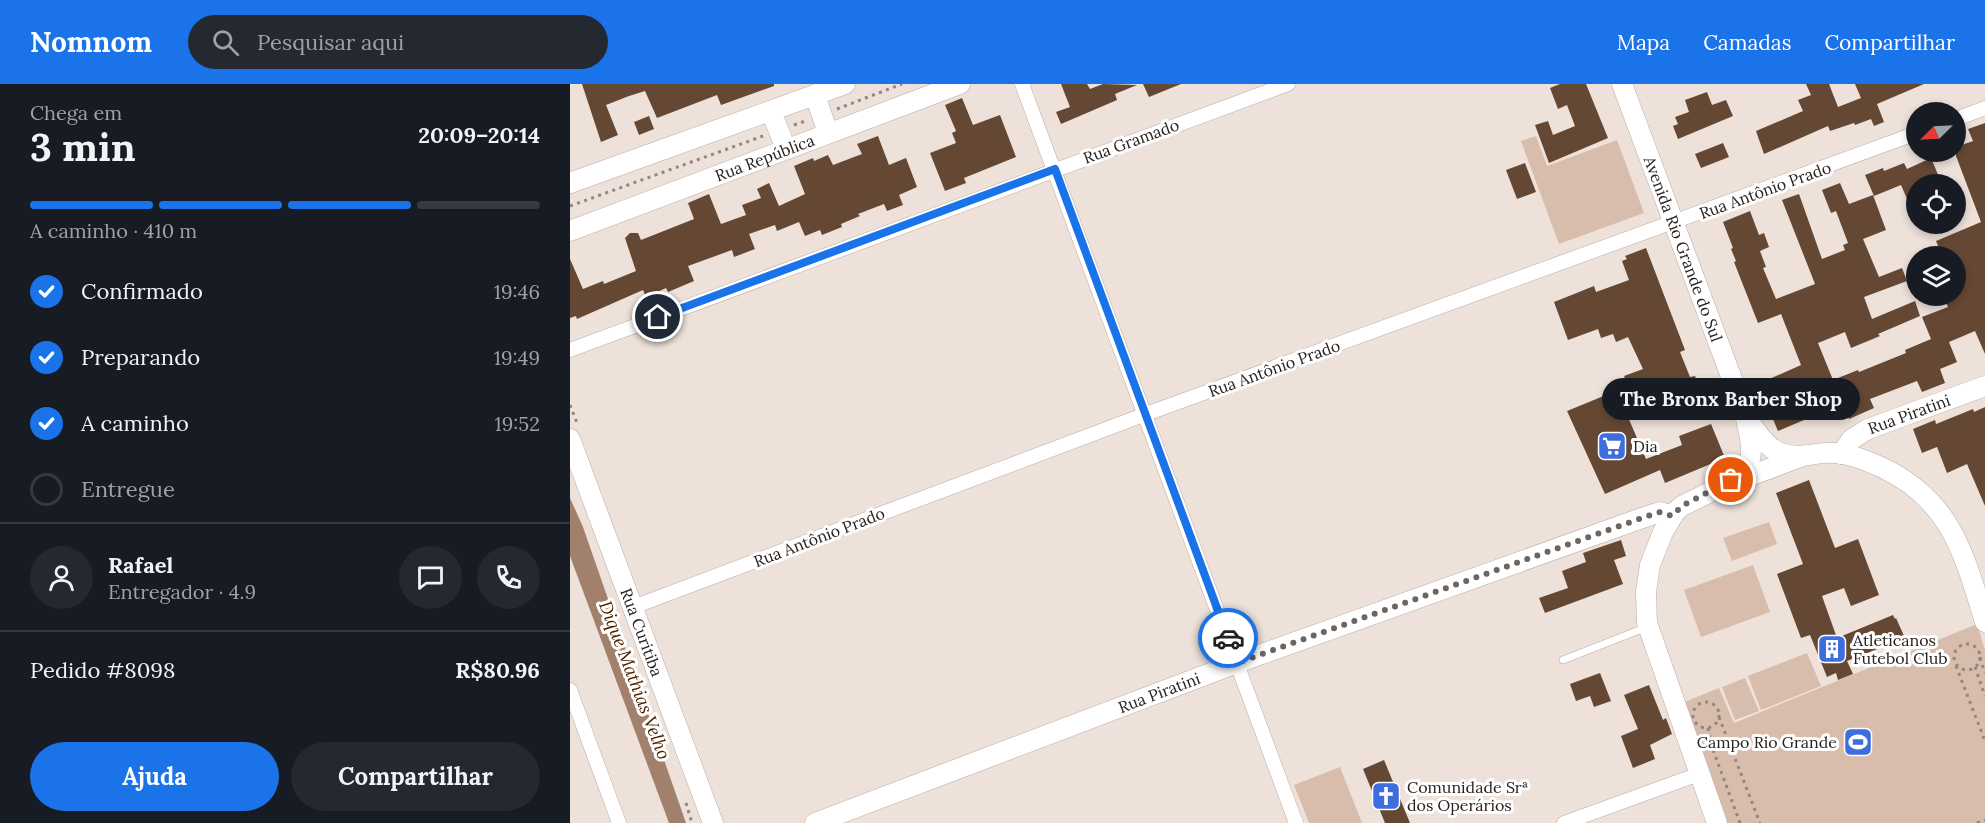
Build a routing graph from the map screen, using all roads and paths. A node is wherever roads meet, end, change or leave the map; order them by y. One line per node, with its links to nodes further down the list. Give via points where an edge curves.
1 (845, 84): 7 (street)
2 (902, 84): 11 (path)
3 (960, 84): 11 (street, Rua República)
4 (1022, 84): 14 (street)
5 (1288, 84): 14 (street, Rua Gramado)
6 (1623, 84): 17 (street, Avenida Rio Grande do Sul)
7 (815, 95): 9 (street); 11 (street)
8 (1985, 108): 10 (street)
9 (771, 111): 13 (street); 15 (street)
10 (1966, 115)
11 (824, 124): 13 (street, Rua República); 13 (path)
12 (1906, 137): 17 (street, Rua Antônio Prado)
13 (782, 140): 16 (path); 18 (street, Rua República)
14 (1055, 169): 19 (street, Rua Gramado); 21 (street)
15 (570, 183)
16 (570, 206)
17 (1674, 223): 21 (street, Rua Antônio Prado); 22 (street, Avenida Rio Grande do Sul)
18 (570, 231)
19 (570, 350)
20 (1985, 386): 24 (street, Rua Piratini, via 1868,429 1852,439)
21 (1146, 414): 28 (street, Rua Antônio Prado); 33 (street)
22 (1745, 414): 25 (street, Avenida Rio Grande do Sul, via 1759,436 1778,453); 26 (street, Avenida Rio Grande do Sul, via 1751,447 1749,464)
23 (570, 439): 28 (street, Rua Curitiba)
24 (1841, 454): 25 (street, Avenida Rio Grande do Sul); 29 (street, Avenida Rio Grande do Sul, via 1890,472 1920,492 1939,511 1958,543)
25 (1803, 456): 26 (street, Avenida Rio Grande do Sul)
26 (1718, 488): 27 (street, Avenida Rio Grande do Sul, via 1682,506)
27 (1672, 516): 30 (street, Avenida Rio Grande do Sul, via 1649,572); 33 (street, Rua Piratini, via 1660,512 1642,518)
28 (633, 607): 45 (street, Rua Curitiba)
29 (1985, 622)
30 (1648, 626): 32 (lane); 42 (street, Avenida Rio Grande do Sul)
31 (1980, 656): 34 (path, via 1974,646 1961,645 1955,651); 35 (path); 36 (path)
32 (1563, 660)
33 (1237, 663): 46 (street, Rua Piratini); 47 (street)
34 (1956, 664): 35 (path, via 1967,670); 41 (path)
35 (1975, 667): 38 (path)
36 (1985, 673)
37 (570, 690): 44 (street)
38 (1985, 696)
39 (1719, 717): 40 (path); 40 (path, via 1711,703 1695,708 1694,721); 51 (path)
40 (1708, 728): 50 (path)
41 (1985, 741)
42 (1699, 774): 48 (street); 49 (street, Avenida Rio Grande do Sul)
43 (1985, 820): 52 (path)
44 (619, 823)
45 (713, 823)
46 (816, 823)
47 (1296, 823)
48 (1564, 823)
49 (1717, 823)
50 (1740, 823)
51 (1760, 823)
52 (1977, 823)

